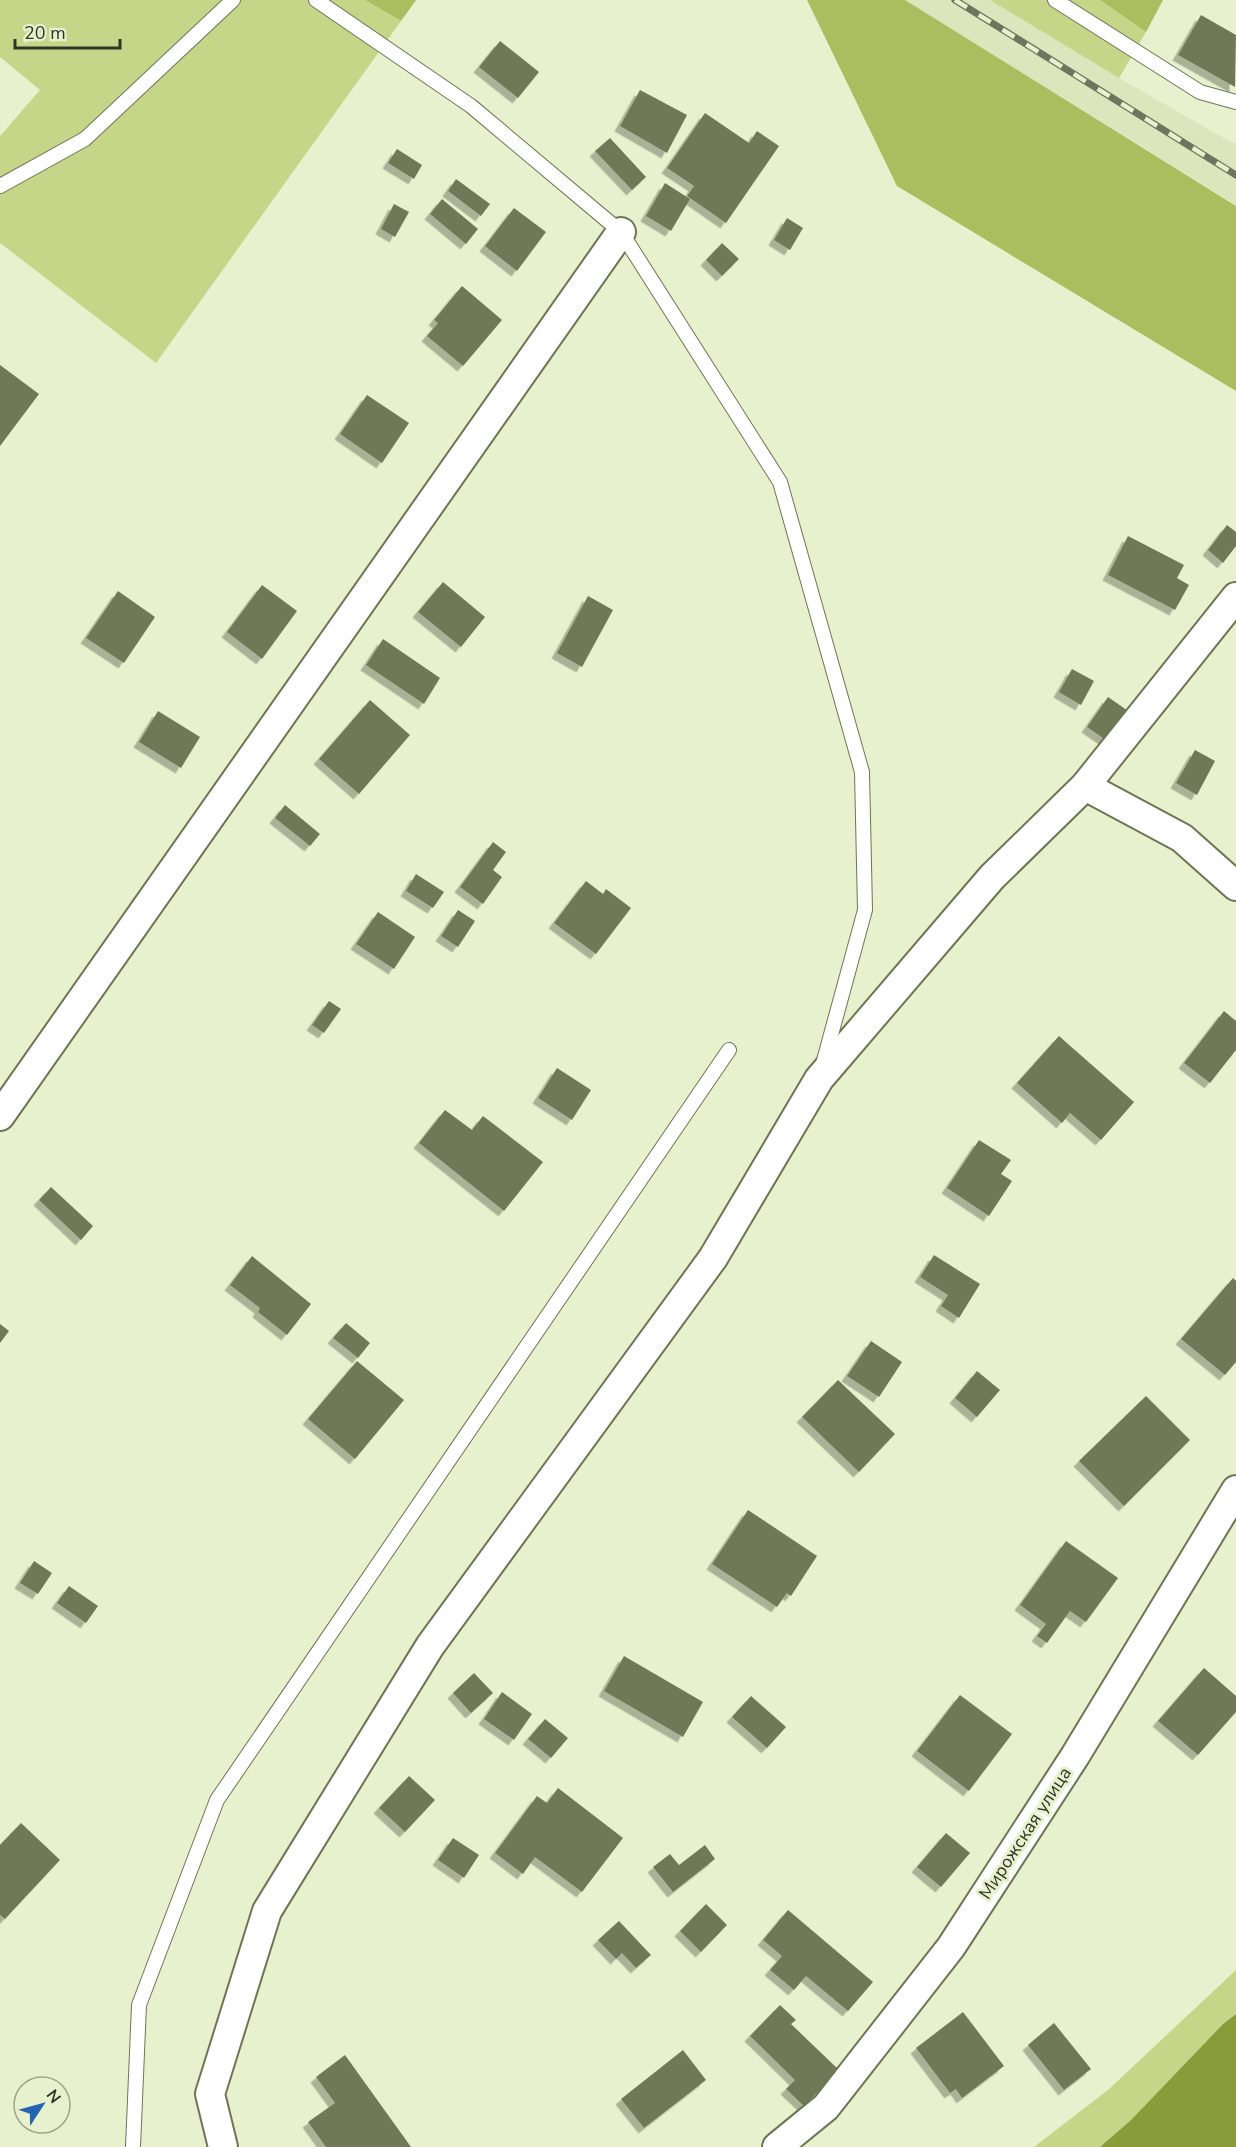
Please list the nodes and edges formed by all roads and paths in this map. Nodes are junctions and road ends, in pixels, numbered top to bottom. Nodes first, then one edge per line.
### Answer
1 (233, 0) edge
2 (316, 0) edge
3 (1055, 0) edge
4 (1236, 102) edge
5 (0, 186) edge
6 (621, 232) junction
7 (1236, 597) edge
8 (1085, 786) junction
9 (1236, 886) edge
10 (729, 1050) dead end
11 (819, 1079) junction
12 (0, 1116) edge
13 (1236, 1490) edge
14 (133, 2147) edge
15 (223, 2147) edge
16 (777, 2147) edge

1 - 5 lane
2 - 6 lane
3 - 4 lane
6 - 11 lane
6 - 12 street
7 - 8 street
8 - 9 street
8 - 11 street
10 - 14 lane
11 - 15 street
13 - 16 street, Мирожская улица

